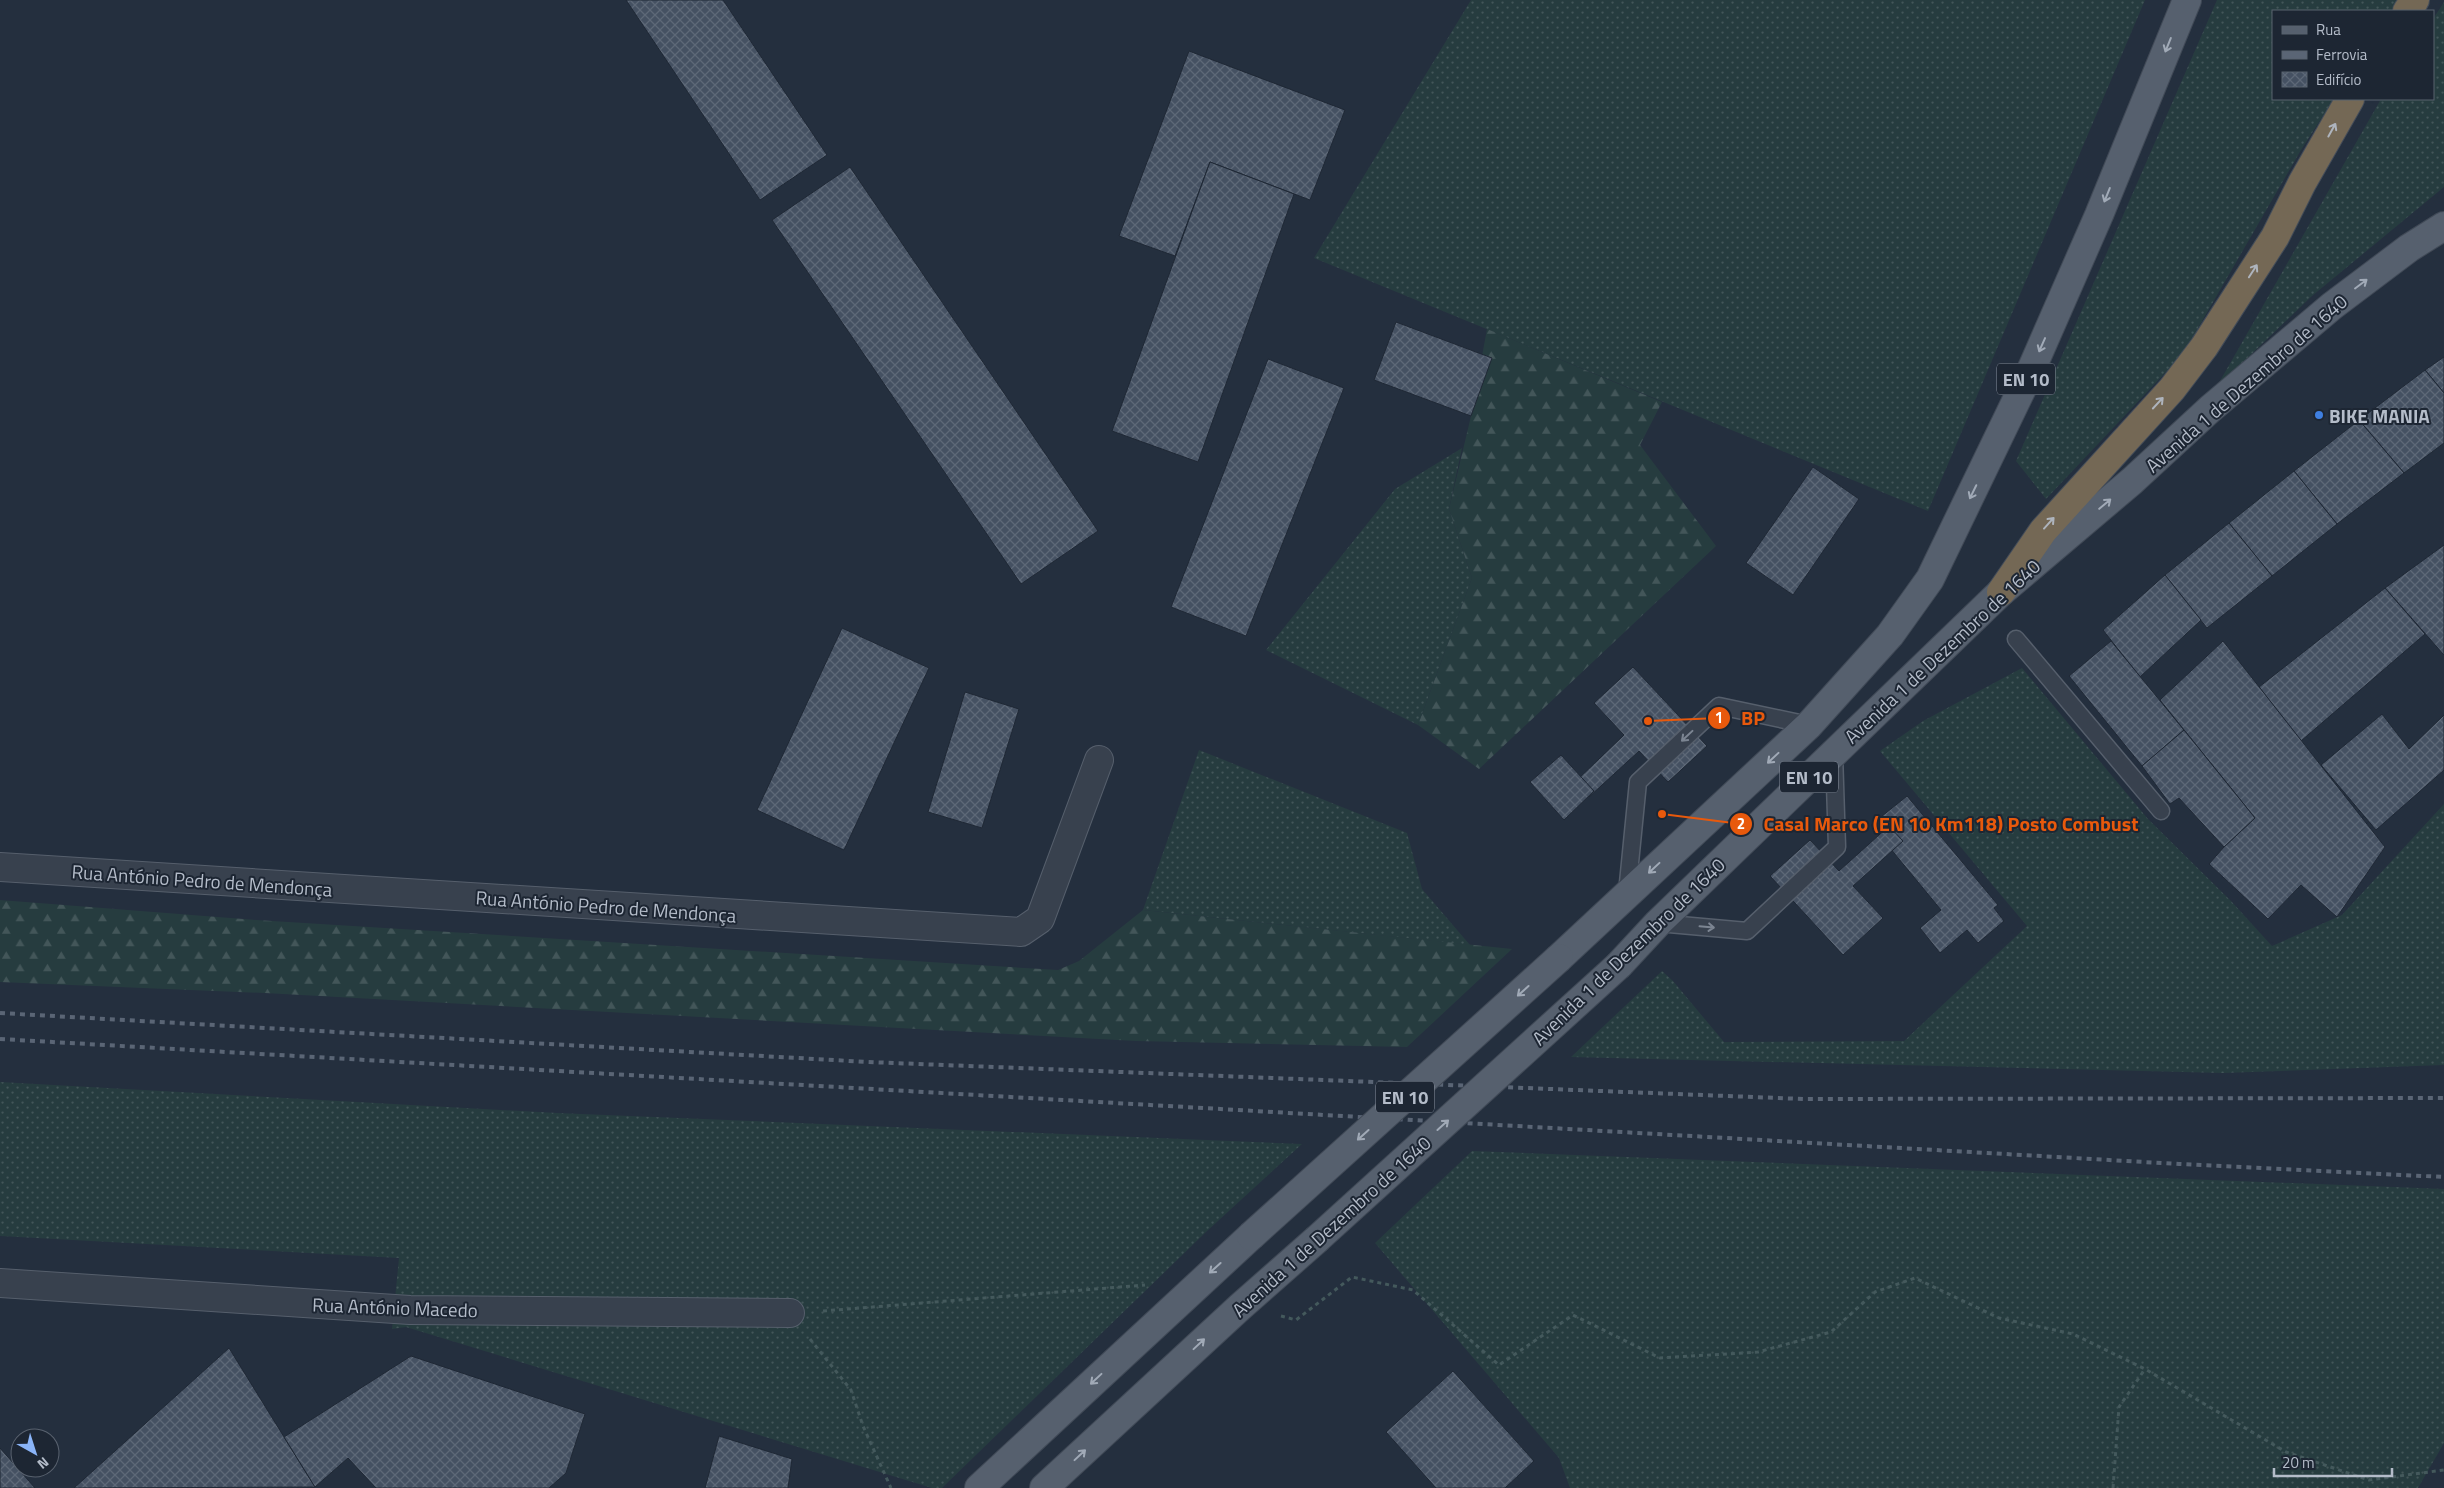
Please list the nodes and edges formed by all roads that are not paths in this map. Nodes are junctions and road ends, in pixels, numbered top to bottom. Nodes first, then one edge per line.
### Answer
1 (2187, 0) edge
2 (2349, 100) edge
3 (2444, 226) edge
4 (2001, 592) junction
5 (2016, 639) dead end
6 (1809, 725) junction
7 (1834, 752) junction
8 (1099, 760) dead end
9 (2161, 811) dead end
10 (0, 867) edge
11 (1627, 893) junction
12 (1658, 923) junction
13 (0, 1282) edge
14 (790, 1313) road end
15 (979, 1488) edge
16 (1044, 1488) edge

1 -> 6 main road, EN 10
4 -> 2 highway
4 -> 3 main road, Avenida 1 de Dezembro de 1640 / EN 10
4 - 7 main road, Avenida 1 de Dezembro de 1640 / EN 10
5 - 9 lane
6 -> 11 main road, EN 10
6 -> 11 lane
7 - 12 main road, Avenida 1 de Dezembro de 1640 / EN 10
12 -> 7 lane
8 - 10 street, Rua António Pedro de Mendonça
11 -> 15 main road, EN 10, bridge
16 -> 12 main road, Avenida 1 de Dezembro de 1640 / EN 10, bridge
13 - 14 street, Rua António Macedo

